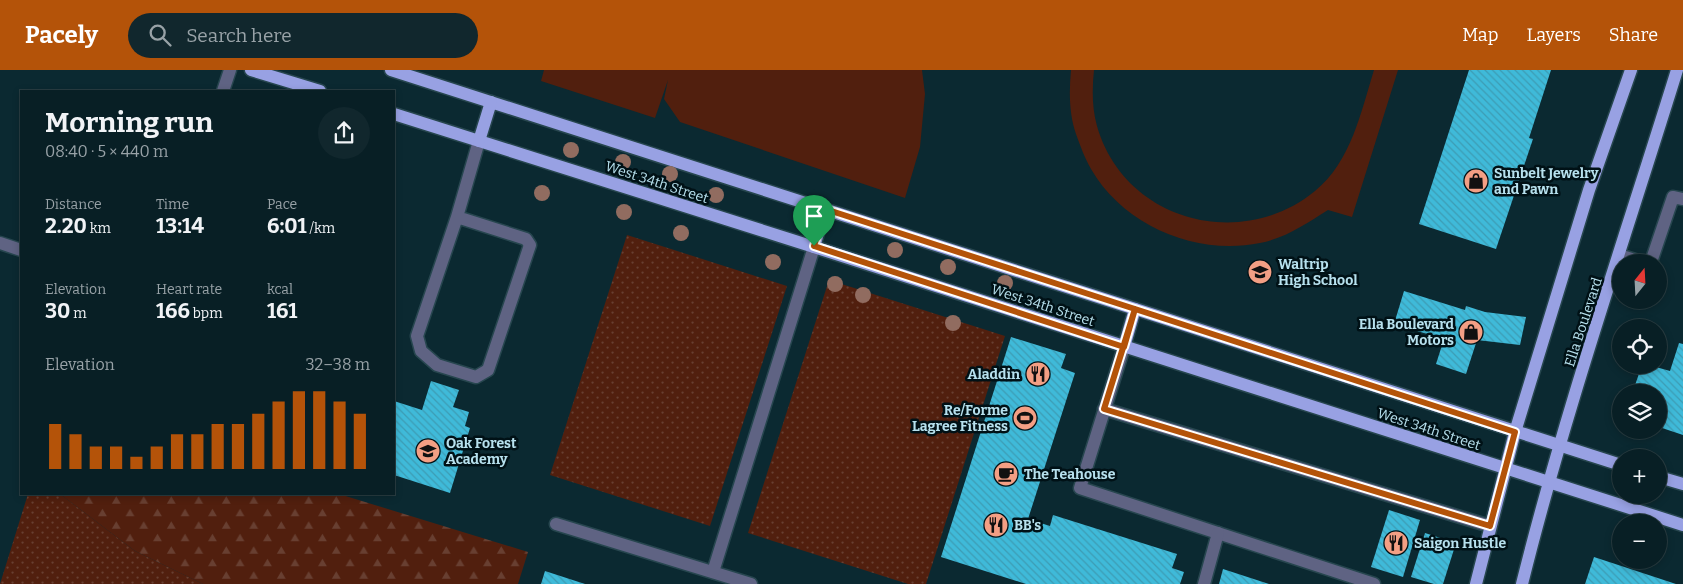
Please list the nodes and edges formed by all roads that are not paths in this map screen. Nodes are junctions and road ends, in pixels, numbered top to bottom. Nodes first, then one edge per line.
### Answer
1 (230, 70) edge
2 (252, 70) edge
3 (391, 70) edge
4 (1631, 70) edge
5 (1677, 70) edge
6 (223, 90) edge
7 (317, 90) edge
8 (491, 102) junction
9 (395, 114) edge
10 (479, 141) junction
11 (1683, 199) edge
12 (825, 209) junction
13 (457, 217) junction
14 (0, 243) edge
15 (814, 246) junction
16 (20, 250) edge
17 (1619, 254) edge
18 (1654, 254) edge
19 (1612, 278) edge
20 (1135, 309) junction
21 (1124, 347) junction
22 (1104, 409) junction
23 (1515, 432) junction
24 (1560, 445) junction
25 (1612, 462) edge
26 (1504, 469) junction
27 (1667, 479) edge
28 (1549, 483) junction
29 (1683, 484) edge
30 (556, 524) dead end
31 (1683, 525) edge
32 (1490, 526) junction
33 (1218, 533) junction
34 (713, 572) junction
35 (751, 584) edge
36 (1204, 584) edge
37 (1374, 584) edge
38 (1476, 584) edge
39 (1522, 584) edge

1 - 6 lane
2 - 7 main road
3 - 8 main road, West 34th Street
4 - 23 main road
5 - 17 main road, Ella Boulevard
8 - 10 main road
8 - 12 main road, West 34th Street
9 - 10 main road, West 34th Street
10 - 13 lane
10 - 15 main road, West 34th Street
11 - 18 lane
12 - 15 main road
12 - 20 main road, West 34th Street
13 - 13 lane
14 - 16 lane
15 - 21 main road, West 34th Street
15 - 34 lane
19 - 24 main road, Ella Boulevard
20 - 21 main road
20 - 23 main road, West 34th Street
21 - 22 lane
21 - 26 main road, West 34th Street
22 - 32 lane
22 - 33 lane
23 - 24 main road, West 34th Street
23 - 26 main road
24 - 25 main road, West 34th Street
24 - 28 main road, Ella Boulevard
26 - 28 main road, West 34th Street
26 - 32 main road
27 - 29 main road
28 - 31 main road, West 34th Street
28 - 39 main road, Ella Boulevard
30 - 34 lane
32 - 38 main road
33 - 36 lane
33 - 37 lane
34 - 35 lane

